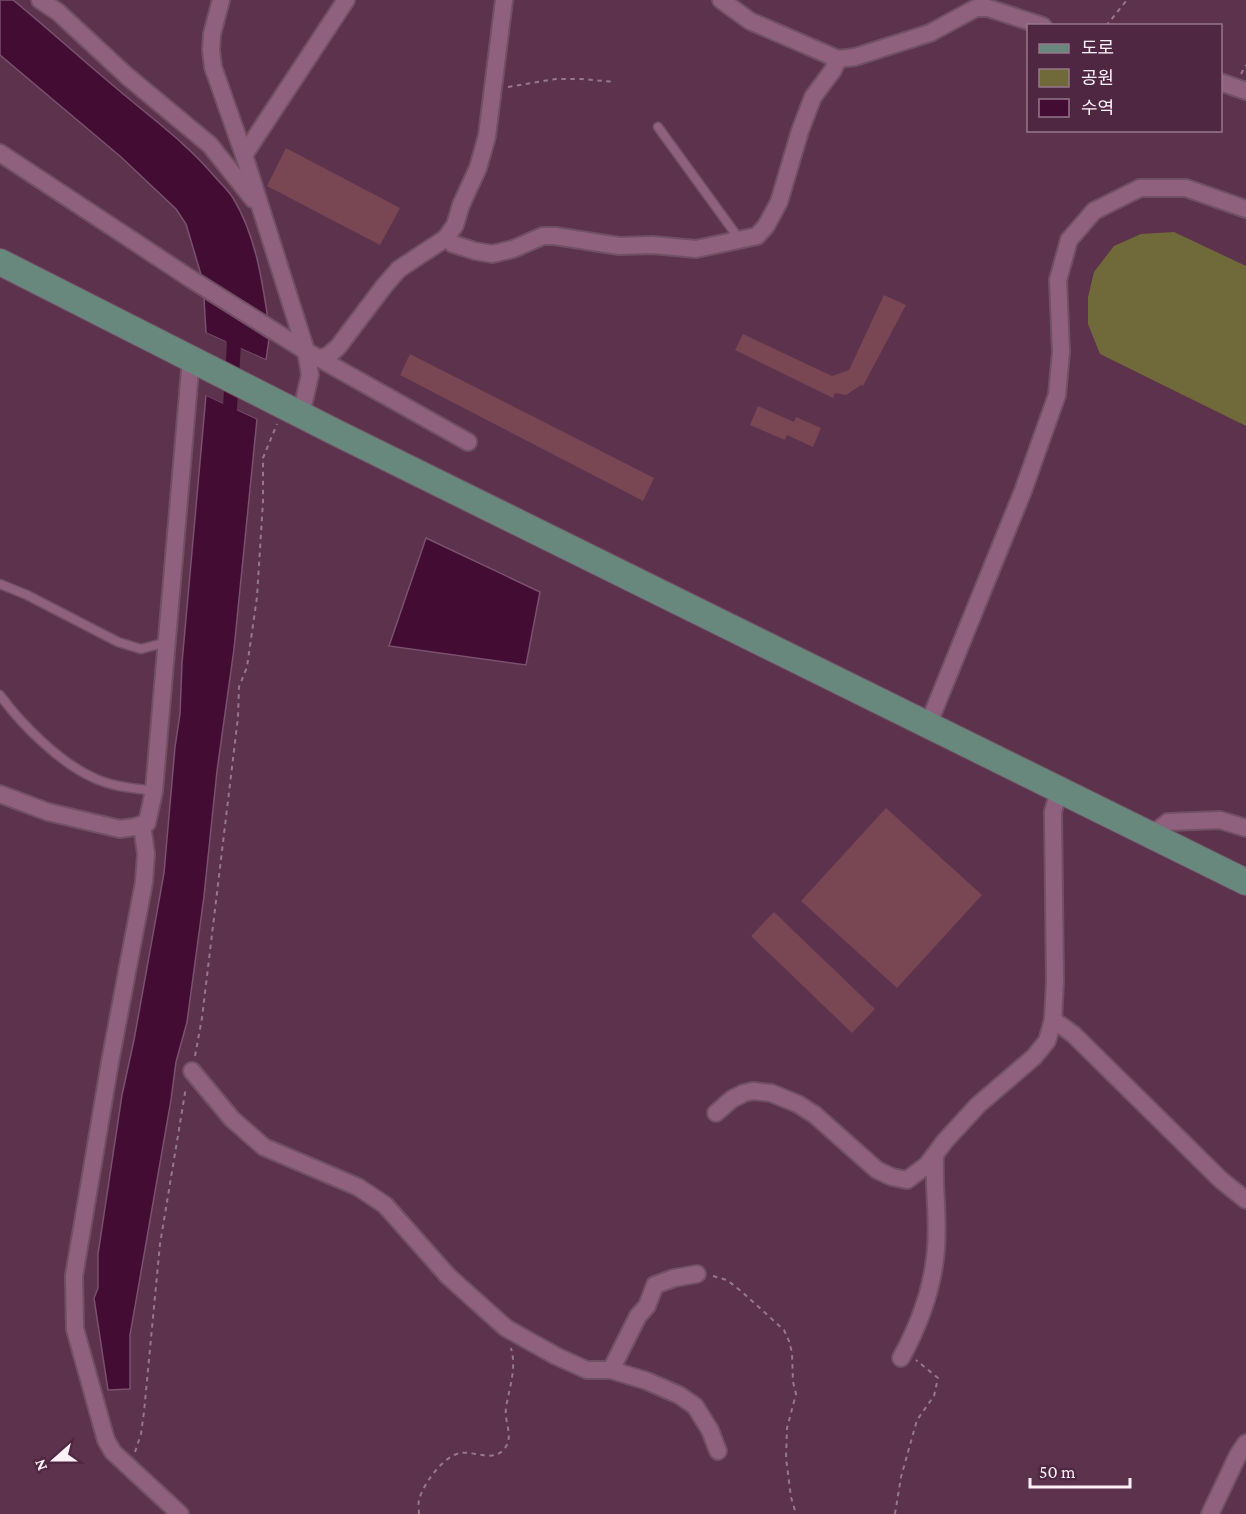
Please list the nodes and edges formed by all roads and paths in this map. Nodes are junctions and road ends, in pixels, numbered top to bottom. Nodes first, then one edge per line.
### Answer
1 (40, 0) edge
2 (221, 0) edge
3 (346, 0) edge
4 (504, 0) edge
5 (720, 0) edge
6 (1127, 0) edge
7 (978, 4) edge
8 (1037, 24) edge
9 (1108, 24) edge
10 (838, 58) junction
11 (615, 82) dead end
12 (1222, 82) edge
13 (493, 89) junction
14 (1246, 91) edge
15 (658, 127) dead end
16 (0, 153) edge
17 (244, 155) junction
18 (261, 209) junction
19 (1246, 209) edge
20 (446, 238) junction
21 (741, 241) junction
22 (0, 262) edge
23 (312, 355) junction
24 (191, 359) junction
25 (294, 410) junction
26 (468, 442) dead end
27 (0, 584) edge
28 (166, 642) junction
29 (0, 695) edge
30 (928, 725) junction
31 (1059, 790) junction
32 (154, 791) junction
33 (0, 794) edge
34 (142, 825) junction
35 (1246, 828) edge
36 (1152, 835) junction
37 (1246, 882) edge
38 (1053, 1020) junction
39 (192, 1071) junction
40 (716, 1113) dead end
41 (935, 1155) junction
42 (1246, 1200) edge
43 (697, 1274) joint
44 (510, 1346) dead end
45 (903, 1354) joint
46 (611, 1370) junction
47 (1246, 1443) edge
48 (718, 1451) dead end
49 (130, 1468) junction
50 (180, 1514) edge
51 (419, 1514) edge
52 (796, 1514) edge
53 (895, 1514) edge
54 (1210, 1514) edge

1 - 18 street
2 - 17 street
3 - 17 street
4 - 13 street
5 - 10 street
6 - 9 path
7 - 8 street
7 - 10 street
10 - 21 street
11 - 13 path
12 - 14 street
13 - 20 street
15 - 21 lane
16 - 23 street
17 - 18 street
18 - 23 street
19 - 30 street
20 - 21 street
20 - 23 street
22 - 24 main road
23 - 25 street
23 - 26 street
24 - 25 main road
24 - 28 street
25 - 30 main road
25 - 39 path
27 - 28 lane
28 - 32 street
29 - 32 lane
30 - 31 main road
31 - 36 main road
31 - 38 street
32 - 34 street
33 - 34 street
34 - 49 street
35 - 36 street
36 - 37 main road
38 - 41 street
38 - 42 street
39 - 46 street
39 - 49 path
40 - 41 street
41 - 45 street
43 - 46 street
43 - 52 path
44 - 51 path
45 - 53 path
46 - 48 street
47 - 54 street
49 - 50 street

